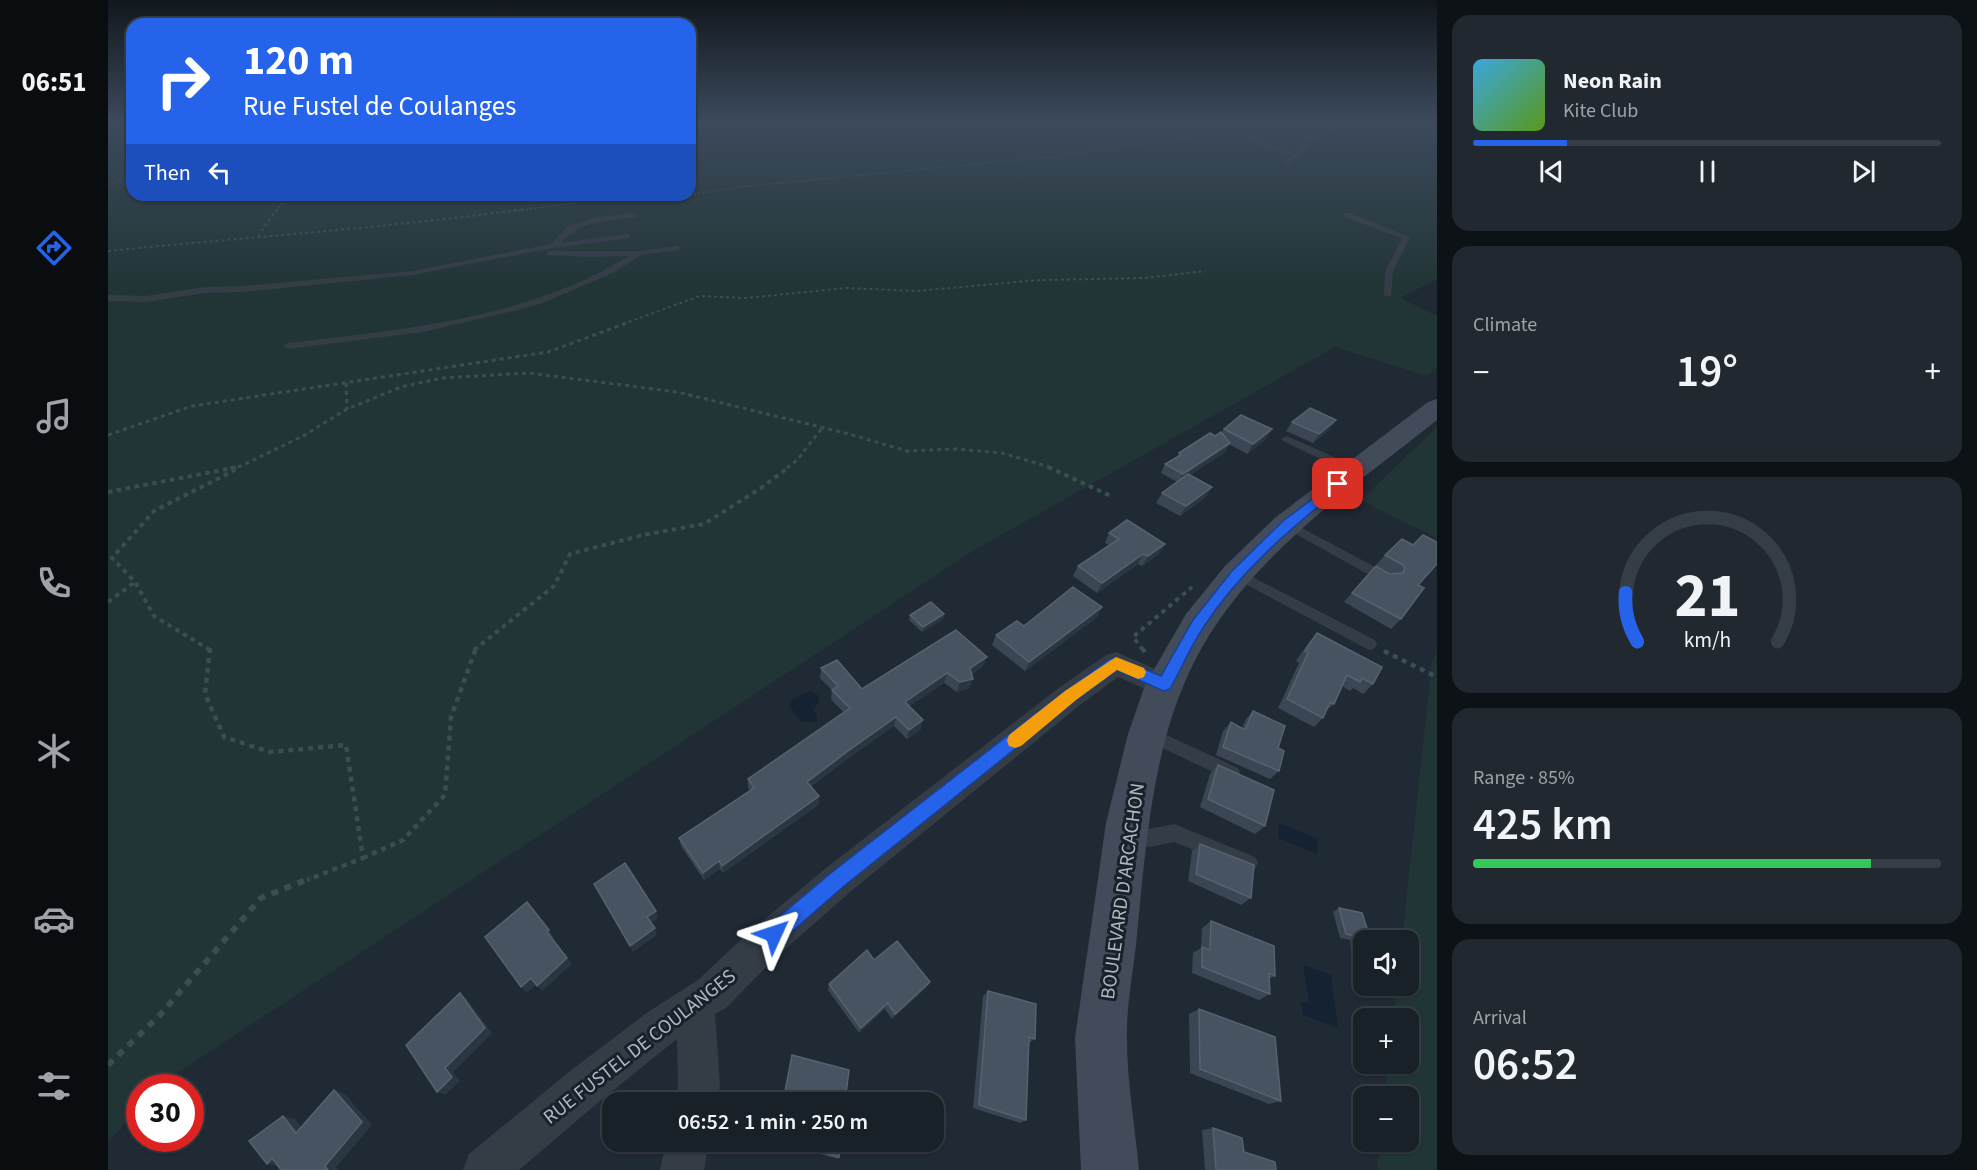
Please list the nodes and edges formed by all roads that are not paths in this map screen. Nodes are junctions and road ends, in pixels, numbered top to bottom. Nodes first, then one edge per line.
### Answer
1 (633, 215) dead end
2 (1347, 215) dead end
3 (627, 236) dead end
4 (554, 246) junction
5 (676, 248) dead end
6 (524, 252) junction
7 (639, 253) junction
8 (1388, 295) dead end
9 (108, 298) edge
10 (288, 346) dead end
11 (1437, 407) edge
12 (1287, 439) dead end
13 (1355, 471) junction
14 (1287, 524) junction
15 (1237, 574) junction
16 (1387, 579) edge
17 (1370, 644) road end
18 (1164, 685) junction
19 (1148, 734) junction
20 (1243, 778) edge
21 (1126, 835) junction
22 (1249, 863) edge
23 (695, 1005) junction
24 (698, 1092) edge
25 (686, 1152) edge
26 (485, 1170) edge
27 (682, 1170) edge
28 (1110, 1170) edge

1 - 4 lane
2 - 8 lane
3 - 4 lane
4 - 6 lane
5 - 7 lane
6 - 7 lane
6 - 9 lane
7 - 10 lane
11 - 13 main road, BOULEVARD D'ARCACHON
12 - 13 lane
13 - 14 main road, BOULEVARD D'ARCACHON
14 - 15 main road, BOULEVARD D'ARCACHON
14 - 16 lane
15 - 17 lane
15 - 18 main road, BOULEVARD D'ARCACHON
18 - 19 main road, BOULEVARD D'ARCACHON
18 - 23 street, RUE FUSTEL DE COULANGES
19 - 20 lane
19 - 21 main road, BOULEVARD D'ARCACHON
21 - 22 lane
21 - 28 main road, BOULEVARD D'ARCACHON
23 - 24 street
23 - 26 street, RUE FUSTEL DE COULANGES
25 - 27 street

